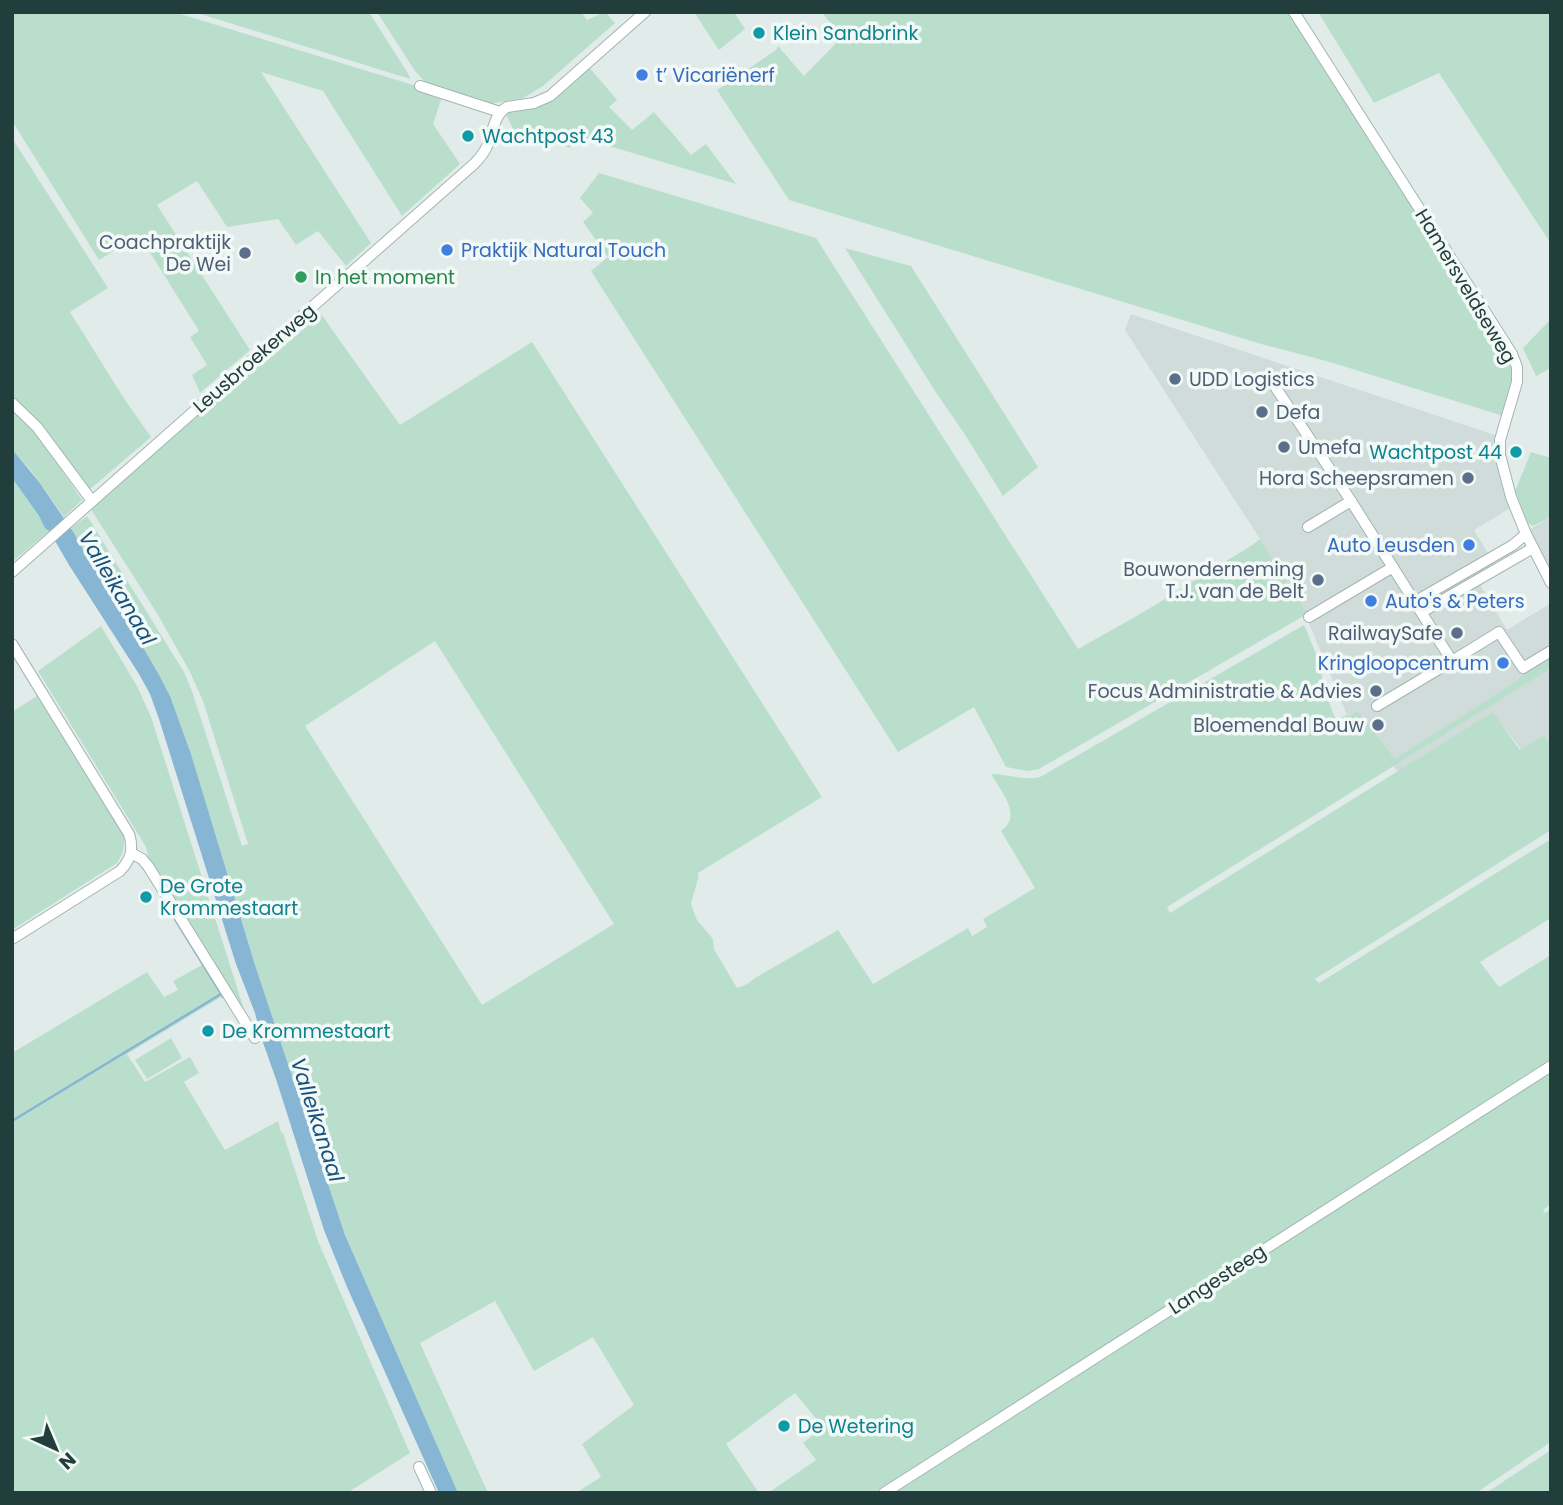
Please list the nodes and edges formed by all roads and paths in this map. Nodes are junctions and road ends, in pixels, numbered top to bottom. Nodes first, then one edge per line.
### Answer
1 (645, 12) edge
2 (1294, 12) edge
3 (420, 86) dead end
4 (500, 112) junction
5 (1276, 388) dead end
6 (12, 403) edge
7 (92, 501) junction
8 (1351, 501) junction
9 (1308, 527) dead end
10 (1526, 534) junction
11 (1533, 548) junction
12 (1393, 567) junction
13 (12, 572) edge
14 (1551, 583) edge
15 (1416, 601) junction
16 (1422, 612) junction
17 (1309, 617) dead end
18 (12, 644) edge
19 (1551, 651) edge
20 (1452, 661) junction
21 (1377, 706) dead end
22 (131, 853) junction
23 (12, 939) edge
24 (254, 1035) dead end
25 (1551, 1066) edge
26 (419, 1467) dead end
27 (431, 1493) edge
28 (884, 1493) edge

1 - 4 street
2 - 10 street, Hamersveldseweg
3 - 4 street
4 - 7 street, Leusbroekerweg
5 - 8 street
6 - 7 street
7 - 13 street, Leusbroekerweg
8 - 9 street
8 - 12 street
10 - 11 street, Hamersveldseweg
10 - 15 street
11 - 14 street, Hamersveldseweg
11 - 16 street
12 - 15 street
12 - 17 street
15 - 16 street
16 - 20 street
18 - 22 street
19 - 20 street
20 - 21 street
22 - 23 street
22 - 24 street
25 - 28 street, Langesteeg
26 - 27 street

